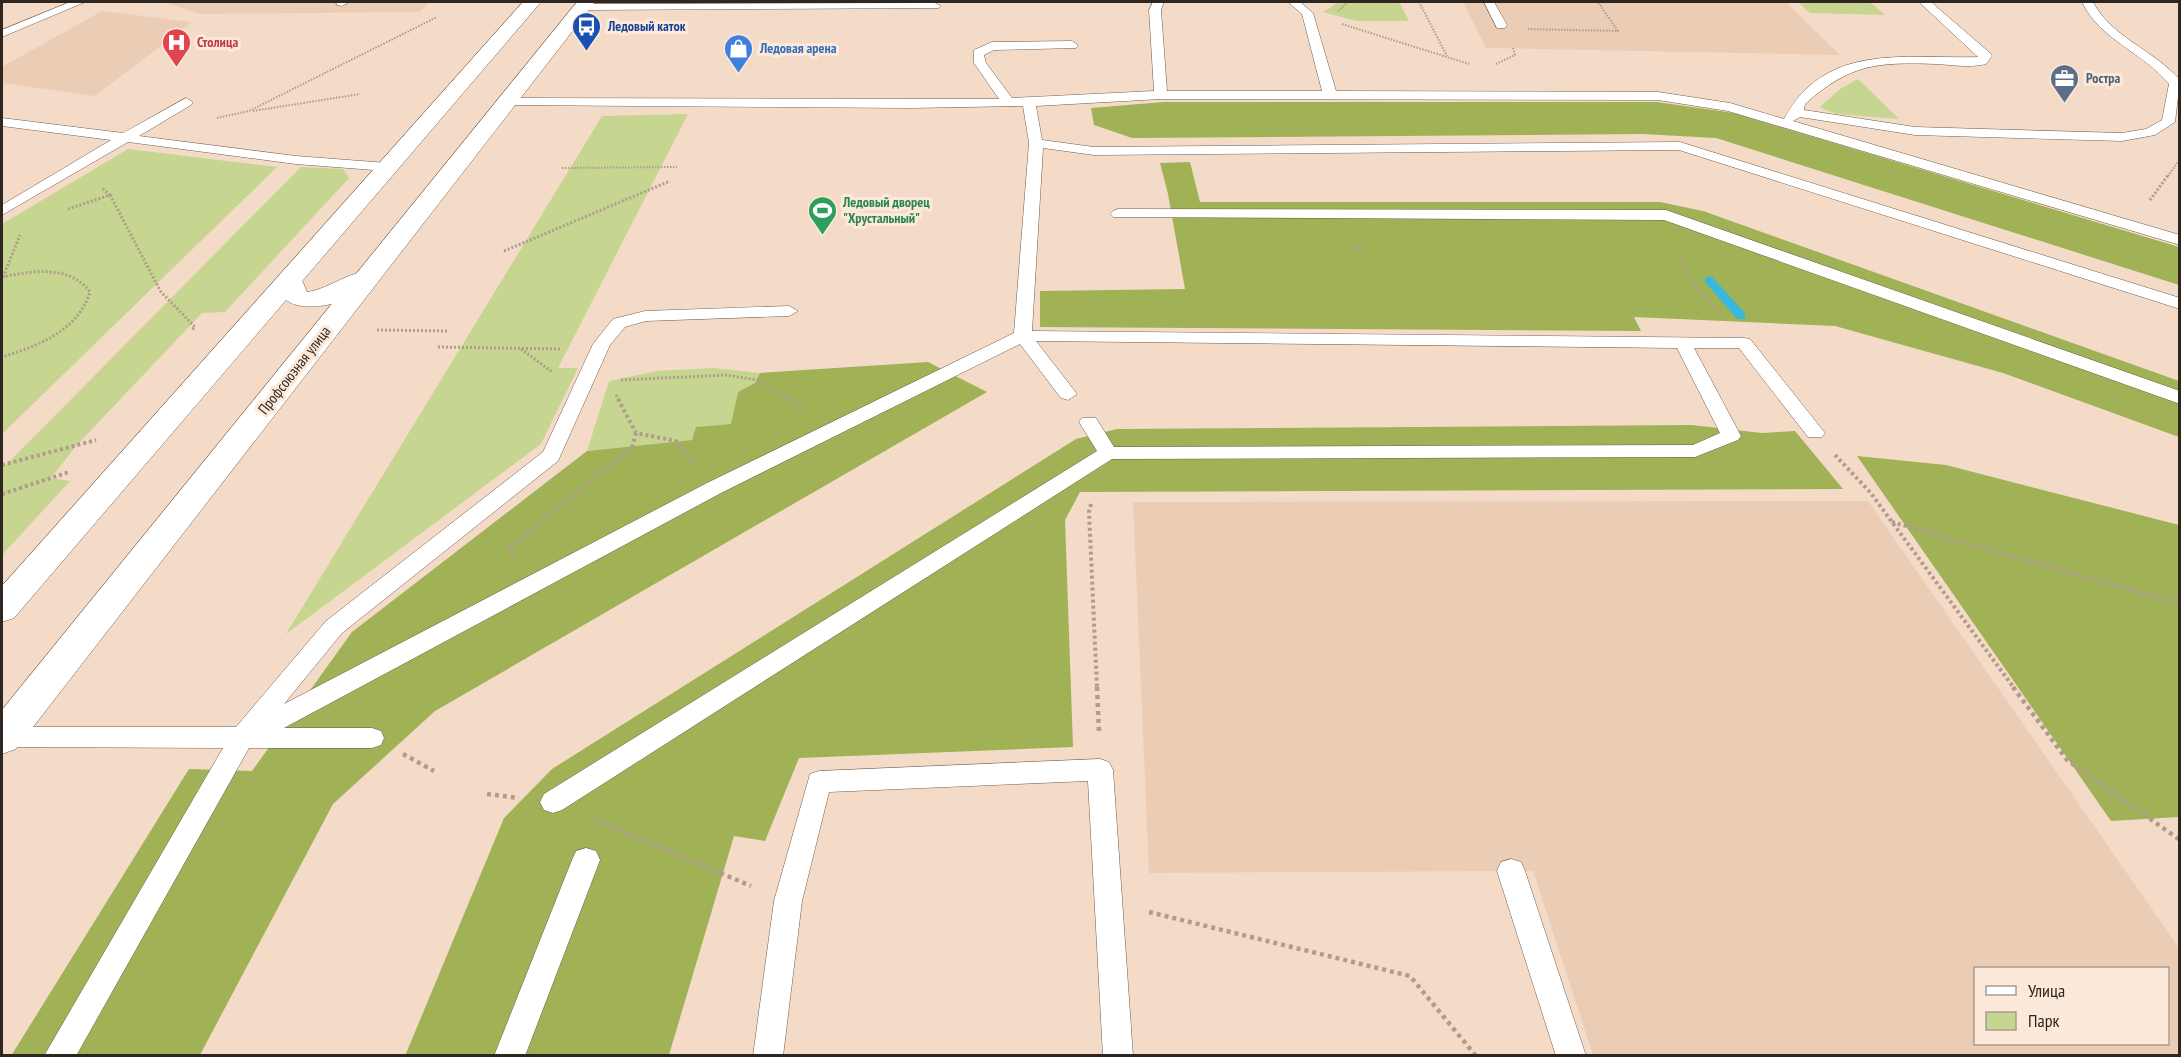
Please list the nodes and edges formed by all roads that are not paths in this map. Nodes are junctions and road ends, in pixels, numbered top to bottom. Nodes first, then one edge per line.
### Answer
1 (79, 2) edge
2 (532, 2) edge
3 (1158, 2) edge
4 (1294, 2) edge
5 (1489, 2) edge
6 (1925, 2) edge
7 (2088, 2) edge
8 (584, 4) edge
9 (729, 4) edge
10 (863, 4) edge
11 (935, 6) dead end
12 (1501, 25) road end
13 (2, 34) edge
14 (1072, 45) dead end
15 (1161, 94) junction
16 (1330, 95) junction
17 (508, 101) junction
18 (186, 102) dead end
19 (1008, 102) junction
20 (1029, 102) junction
21 (1791, 118) junction
22 (2, 122) edge
23 (122, 138) junction
24 (1036, 143) junction
25 (387, 167) junction
26 (2, 210) edge
27 (1118, 214) dead end
28 (2180, 240) edge
29 (290, 278) junction
30 (366, 279) junction
31 (2180, 304) edge
32 (789, 311) dead end
33 (1023, 336) junction
34 (1683, 343) junction
35 (1068, 393) dead end
36 (2180, 398) edge
37 (1089, 422) dead end
38 (1815, 434) road end
39 (1108, 453) junction
40 (2, 609) edge
41 (2, 738) edge
42 (242, 738) junction
43 (372, 738) dead end
44 (553, 802) road end
45 (586, 860) dead end
46 (1512, 871) dead end
47 (59, 1056) edge
48 (509, 1056) edge
49 (768, 1056) edge
50 (1118, 1056) edge
51 (1571, 1056) edge

1 - 13 lane
2 - 25 main road
3 - 15 lane
4 - 16 lane
5 - 12 lane
6 - 21 lane
7 - 21 lane
8 - 9 lane
8 - 17 main road, Профсоюзная улица
9 - 10 lane
10 - 11 lane
14 - 19 lane
15 - 16 lane
15 - 20 lane
16 - 21 lane
17 - 19 lane
17 - 30 main road, Профсоюзная улица
18 - 23 lane
19 - 20 lane
20 - 24 lane
21 - 28 lane
22 - 23 lane
23 - 25 lane
23 - 26 lane
24 - 31 lane
24 - 33 lane
25 - 29 main road
27 - 36 lane
29 - 30 main road
29 - 40 main road
30 - 41 main road, Профсоюзная улица
32 - 42 lane
33 - 34 lane
33 - 35 lane
33 - 42 lane
34 - 38 lane
34 - 39 lane
37 - 39 lane
39 - 44 lane
41 - 42 lane
42 - 43 lane
42 - 47 lane
45 - 48 lane
46 - 51 lane
49 - 50 lane

